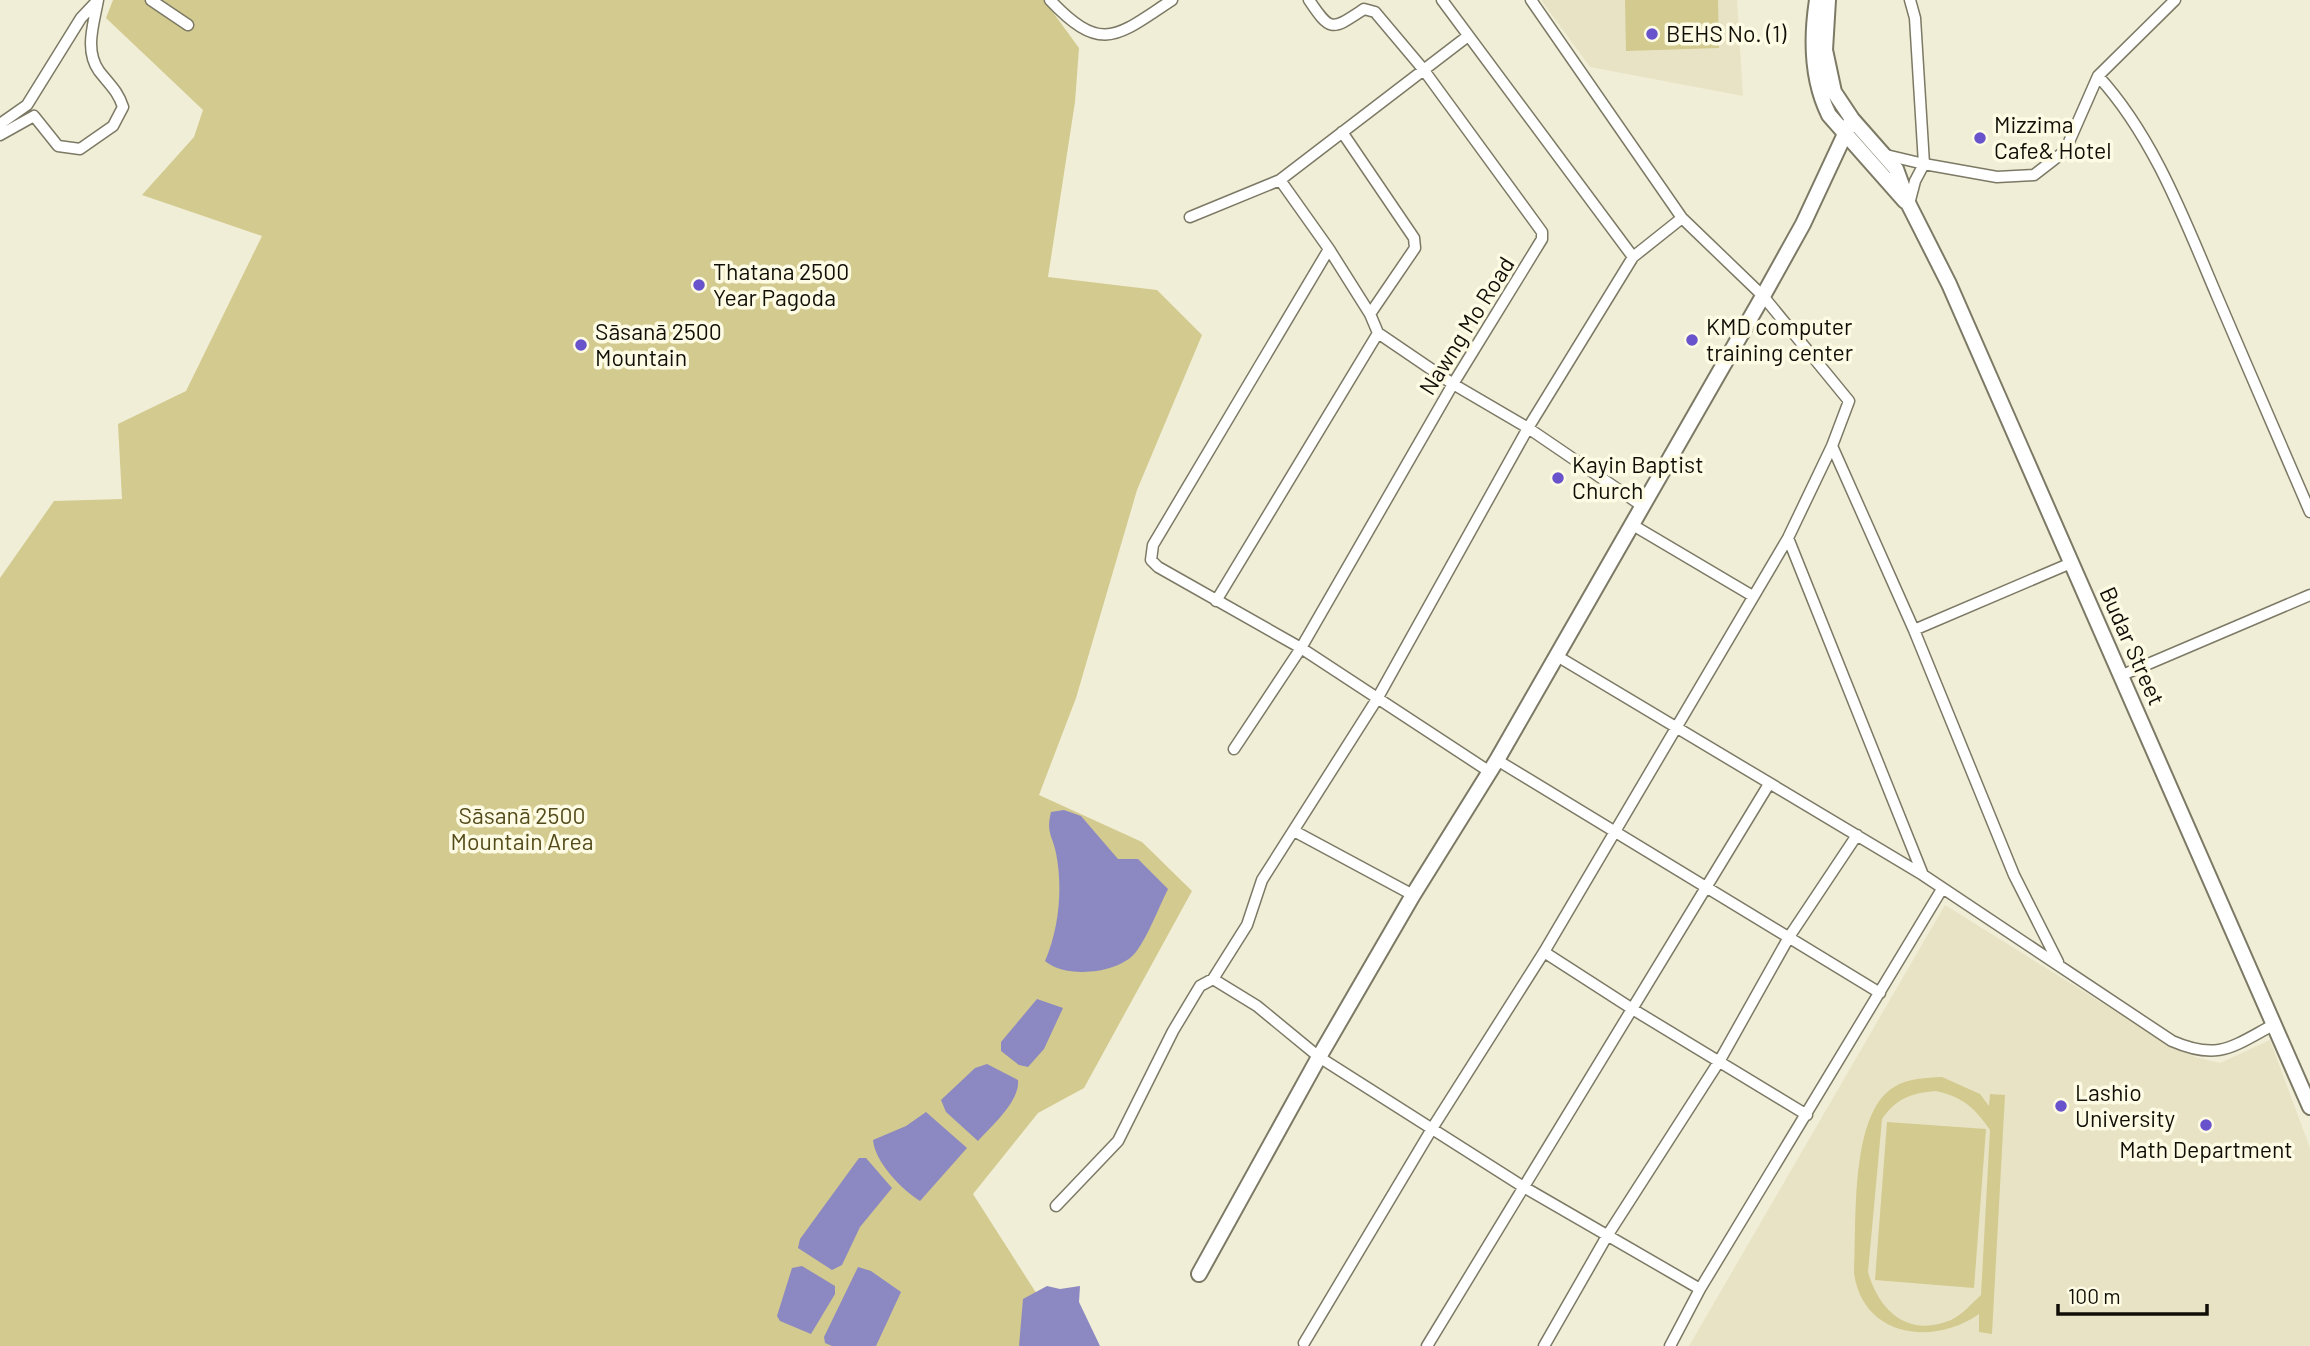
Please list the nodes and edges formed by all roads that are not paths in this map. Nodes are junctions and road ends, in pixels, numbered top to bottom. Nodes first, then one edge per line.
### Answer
1 (98, 0) edge
2 (151, 0) edge
3 (1050, 0) edge
4 (1172, 0) edge
5 (1309, 0) edge
6 (1442, 0) edge
7 (1531, 0) edge
8 (1818, 0) edge
9 (1828, 0) edge
10 (1910, 0) edge
11 (2175, 0) edge
12 (188, 25) dead end
13 (1468, 36) junction
14 (1423, 69) junction
15 (2098, 76) junction
16 (27, 105) junction
17 (34, 116) junction
18 (0, 124) edge
19 (1849, 126) junction
20 (1342, 132) junction
21 (0, 135) edge
22 (1886, 155) junction
23 (1924, 164) junction
24 (1280, 180) junction
25 (1909, 205) junction
26 (1191, 217) dead end
27 (1682, 218) junction
28 (1329, 249) junction
29 (1633, 257) junction
30 (1763, 296) junction
31 (1370, 314) junction
32 (1378, 333) junction
33 (1453, 384) junction
34 (1528, 428) junction
35 (1832, 446) junction
36 (1641, 505) junction
37 (2310, 512) edge
38 (1631, 524) junction
39 (1788, 538) junction
40 (2071, 563) junction
41 (1751, 595) junction
42 (2310, 595) edge
43 (1216, 601) junction
44 (1914, 630) junction
45 (1301, 648) junction
46 (1557, 656) junction
47 (2120, 676) junction
48 (1377, 699) junction
49 (1676, 727) junction
50 (1234, 749) dead end
51 (1494, 766) junction
52 (1769, 785) junction
53 (1294, 831) junction
54 (1614, 832) junction
55 (1857, 835) junction
56 (1923, 875) junction
57 (1705, 888) junction
58 (1942, 889) junction
59 (1413, 895) junction
60 (1789, 937) junction
61 (1544, 952) junction
62 (2059, 964) junction
63 (1213, 979) junction
64 (1880, 993) junction
65 (1634, 1010) junction
66 (2273, 1025) junction
67 (1319, 1058) junction
68 (1720, 1060) junction
69 (2309, 1100) edge
70 (1807, 1115) junction
71 (1433, 1127) junction
72 (1522, 1186) junction
73 (1056, 1206) dead end
74 (1607, 1236) junction
75 (1199, 1274) dead end
76 (1700, 1289) junction
77 (1304, 1343) dead end
78 (1427, 1346) edge
79 (1544, 1346) edge
80 (1670, 1346) edge

1 - 16 street
1 - 17 street
2 - 12 street
3 - 4 street
5 - 14 street, Nawng Mo Road
6 - 13 street
7 - 27 street
8 - 19 main road
9 - 19 main road
10 - 23 street
11 - 15 street
13 - 14 street
13 - 29 street
14 - 20 street
14 - 33 street, Nawng Mo Road
15 - 23 street
15 - 37 street
16 - 17 street
16 - 18 street
17 - 21 street
19 - 22 main road
19 - 25 main road
19 - 30 main road
20 - 24 street
20 - 31 street
22 - 23 street
22 - 25 main road
23 - 25 street
24 - 26 street
24 - 28 street
25 - 40 main road, Budar Street
27 - 29 street
27 - 30 street
28 - 31 street
28 - 43 street
29 - 34 street
30 - 35 street
30 - 36 main road
31 - 32 street
32 - 33 street
32 - 43 street
33 - 34 street
33 - 45 street, Nawng Mo Road
34 - 36 street
34 - 48 street
35 - 39 street
35 - 44 street
36 - 38 main road
38 - 41 street
38 - 46 main road
39 - 41 street
39 - 56 street
40 - 44 street
40 - 47 main road, Budar Street
41 - 49 street
42 - 47 street
43 - 45 street
44 - 62 street
45 - 48 street
45 - 50 street, Nawng Mo Road
46 - 49 street
46 - 51 main road
47 - 66 main road, Budar Street
48 - 51 street
48 - 53 street
49 - 52 street
49 - 54 street
51 - 54 street
51 - 59 main road
52 - 55 street
52 - 57 street
53 - 59 street
53 - 63 street
54 - 57 street
54 - 61 street
55 - 56 street
55 - 60 street
56 - 58 street
57 - 60 street
57 - 65 street
58 - 62 street
58 - 64 street
59 - 67 main road
60 - 64 street
60 - 68 street
61 - 65 street
61 - 71 street
62 - 66 street
63 - 67 street
63 - 73 street
64 - 70 street
65 - 68 street
65 - 72 street
66 - 69 main road, Budar Street
67 - 71 street
67 - 75 main road
68 - 70 street
68 - 74 street
70 - 76 street
71 - 72 street
71 - 77 street
72 - 74 street
72 - 78 street
74 - 76 street
74 - 79 street
76 - 80 street

